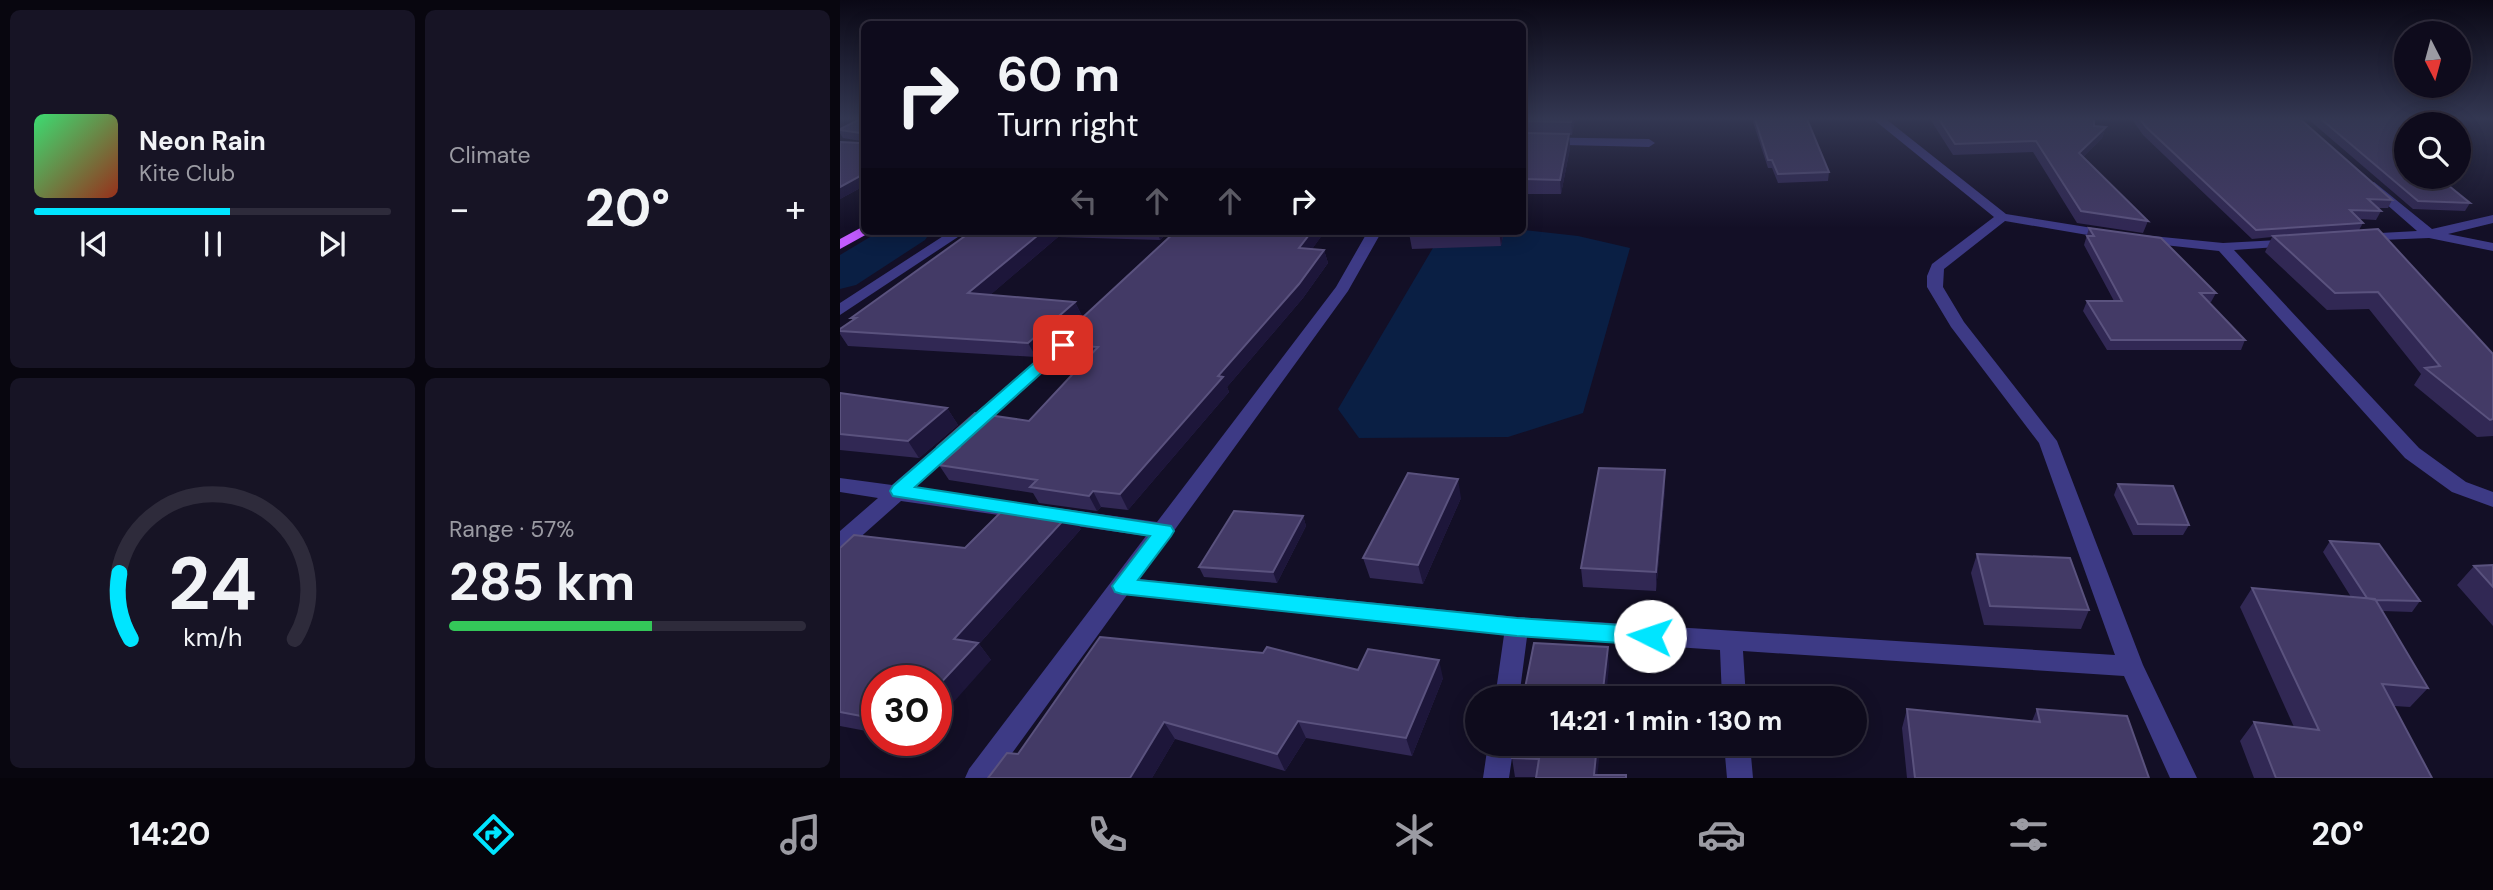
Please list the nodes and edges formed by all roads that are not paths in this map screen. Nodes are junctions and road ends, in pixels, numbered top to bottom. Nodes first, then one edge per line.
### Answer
1 (1925, 155) edge
2 (2368, 181) edge
3 (2002, 217) junction
4 (2493, 219) edge
5 (861, 232) edge
6 (2429, 234) junction
7 (954, 235) edge
8 (1373, 235) edge
9 (2347, 239) edge
10 (2305, 241) edge
11 (840, 245) edge
12 (2223, 247) junction
13 (2493, 247) edge
14 (840, 310) edge
15 (1084, 327) edge
16 (840, 485) edge
17 (899, 491) junction
18 (2493, 500) edge
19 (1164, 531) junction
20 (840, 543) edge
21 (1122, 586) junction
22 (1517, 627) junction
23 (1731, 641) junction
24 (2131, 666) junction
25 (1509, 686) edge
26 (1733, 686) edge
27 (1499, 756) edge
28 (1738, 756) edge
29 (978, 778) edge
30 (1496, 778) edge
31 (1740, 778) edge
32 (2184, 778) edge

1 - 3 street
2 - 6 street
3 - 12 street
3 - 24 street
4 - 6 street
5 - 11 main road
6 - 9 street
6 - 13 street
7 - 14 street
8 - 19 street
10 - 12 street
12 - 18 street
15 - 17 street
16 - 17 street
17 - 19 street
17 - 20 street
19 - 21 street
21 - 22 street
21 - 29 street
22 - 23 street
22 - 25 street
23 - 24 street
23 - 26 street
24 - 32 street
27 - 30 street
28 - 31 street

